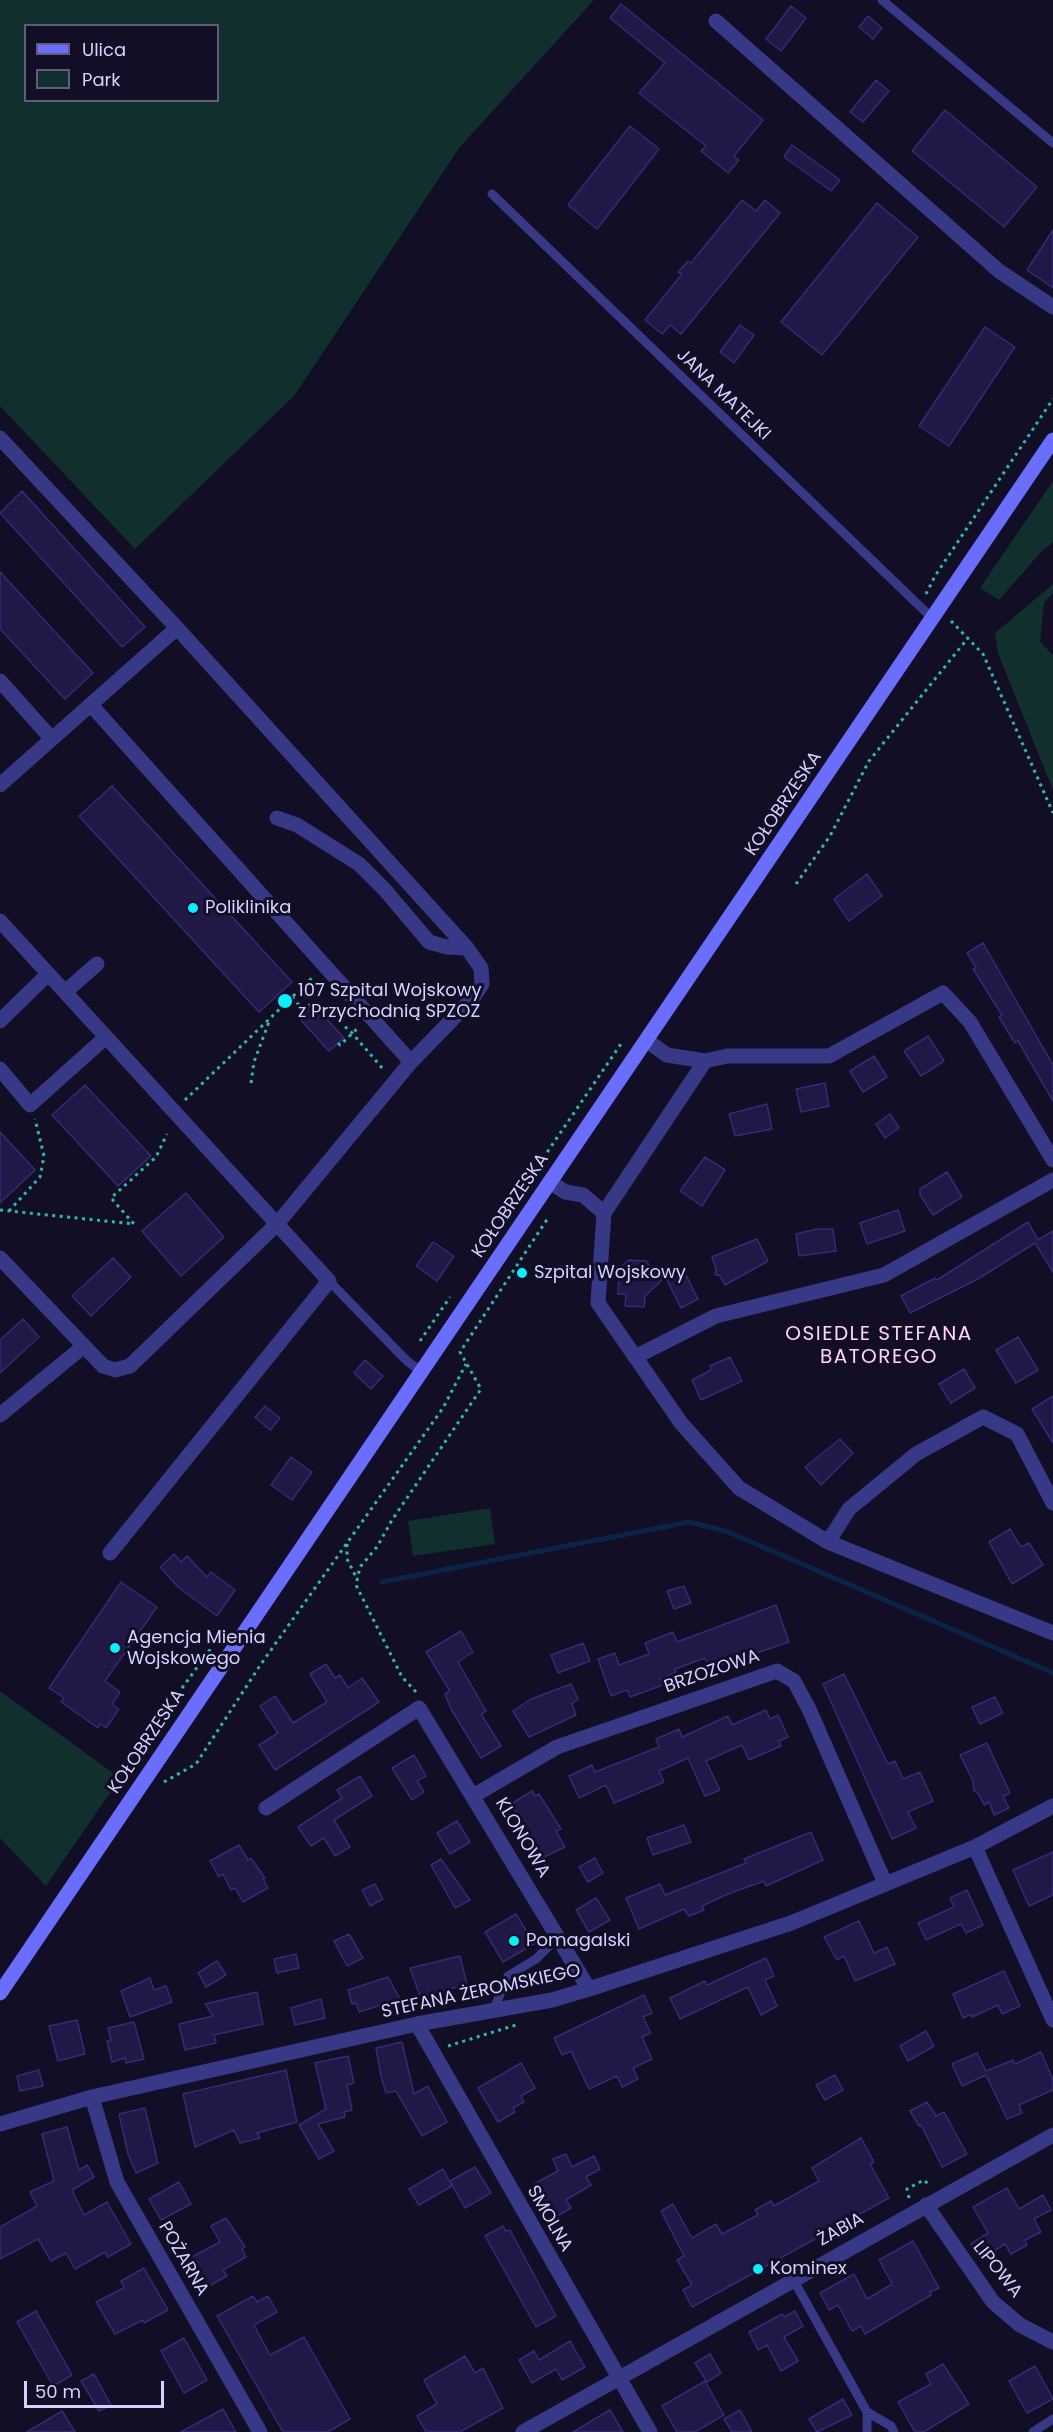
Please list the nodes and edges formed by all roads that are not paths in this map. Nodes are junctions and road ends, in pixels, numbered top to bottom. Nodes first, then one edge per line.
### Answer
1 (882, 0) edge
2 (716, 21) dead end
3 (1053, 143) edge
4 (492, 194) dead end
5 (1053, 307) edge
6 (0, 438) edge
7 (1053, 440) edge
8 (935, 614) junction
9 (177, 628) junction
10 (0, 681) edge
11 (91, 705) junction
12 (51, 738) junction
13 (0, 785) edge
14 (277, 818) dead end
15 (0, 921) edge
16 (466, 948) junction
17 (97, 964) dead end
18 (48, 974) junction
19 (65, 992) junction
20 (0, 1022) edge
21 (106, 1037) junction
22 (647, 1041) junction
23 (705, 1061) junction
24 (411, 1062) junction
25 (0, 1069) edge
26 (1053, 1160) edge
27 (1053, 1180) edge
28 (550, 1182) junction
29 (604, 1214) junction
30 (277, 1224) junction
31 (0, 1258) edge
32 (329, 1281) junction
33 (84, 1346) junction
34 (635, 1357) junction
35 (422, 1372) junction
36 (0, 1415) edge
37 (1053, 1503) edge
38 (828, 1542) junction
39 (110, 1553) dead end
40 (1053, 1633) edge
41 (473, 1796) junction
42 (1053, 1806) edge
43 (266, 1808) dead end
44 (975, 1847) junction
45 (885, 1883) junction
46 (559, 1936) junction
47 (589, 1989) junction
48 (0, 1993) edge
49 (492, 2013) junction
50 (1053, 2020) edge
51 (417, 2024) junction
52 (92, 2097) junction
53 (0, 2124) edge
54 (1053, 2135) edge
55 (926, 2205) junction
56 (793, 2279) junction
57 (1053, 2342) edge
58 (619, 2378) junction
59 (867, 2412) junction
60 (1053, 2419) edge
61 (260, 2432) edge
62 (523, 2432) edge
63 (650, 2432) edge
64 (867, 2432) edge
65 (894, 2432) edge
66 (1033, 2432) edge

1 - 3 lane
2 - 5 street
4 - 8 lane, JANA MATEJKI
6 - 9 street
7 - 8 main road, KOŁOBRZESKA
8 - 22 main road, KOŁOBRZESKA
9 - 11 street
9 - 16 street
10 - 12 street
11 - 12 street
11 - 24 street
12 - 13 street
14 - 16 street
15 - 18 street
16 - 24 street
17 - 19 street
18 - 19 street
18 - 20 street
19 - 21 street
21 - 25 street
21 - 30 street
22 - 23 street
22 - 28 main road, KOŁOBRZESKA
23 - 26 street
23 - 29 street
24 - 30 street
27 - 34 street
28 - 29 street
28 - 35 main road, KOŁOBRZESKA
29 - 34 street
30 - 32 street
30 - 33 street
31 - 33 street
32 - 35 lane
32 - 39 street
33 - 36 street
34 - 38 street
35 - 48 main road, KOŁOBRZESKA
37 - 38 street
38 - 40 street
41 - 43 street, KLONOWA
41 - 45 street, BRZOZOWA
41 - 46 street, KLONOWA
42 - 44 street, STEFANA ŻEROMSKIEGO
44 - 45 street, STEFANA ŻEROMSKIEGO
44 - 50 street
45 - 47 street, STEFANA ŻEROMSKIEGO
46 - 47 street, KLONOWA
46 - 49 lane
47 - 49 street, STEFANA ŻEROMSKIEGO
49 - 51 street, STEFANA ŻEROMSKIEGO
51 - 52 street, STEFANA ŻEROMSKIEGO
51 - 58 street, SMOLNA
52 - 53 street, STEFANA ŻEROMSKIEGO
52 - 61 street, POŻARNA
54 - 55 street, ŻABIA
55 - 56 street, ŻABIA
55 - 57 street, LIPOWA
56 - 58 street, ŻABIA
56 - 59 lane
58 - 62 street, ŻABIA
58 - 63 street, SMOLNA
59 - 64 lane
59 - 65 lane
60 - 66 lane

